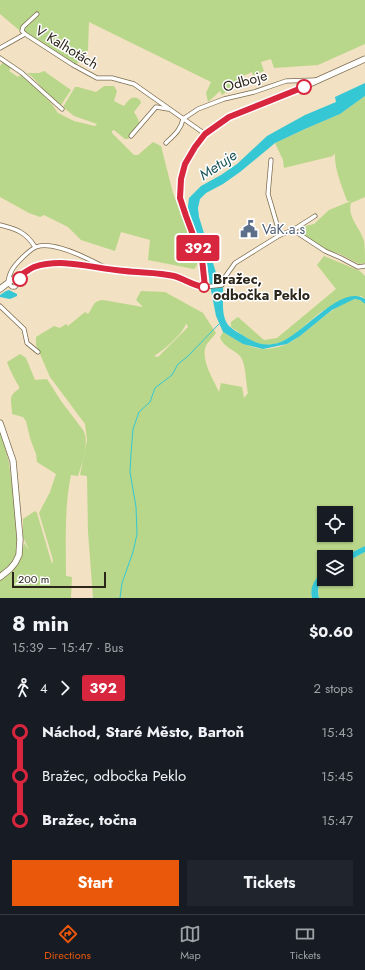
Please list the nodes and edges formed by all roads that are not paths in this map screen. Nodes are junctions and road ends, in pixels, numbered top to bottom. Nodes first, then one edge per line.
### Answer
1 (36, 14) dead end
2 (25, 34) junction
3 (0, 48) edge
4 (0, 58) edge
5 (365, 58) edge
6 (318, 80) junction
7 (62, 109) dead end
8 (168, 109) junction
9 (182, 119) junction
10 (205, 134) junction
11 (131, 136) dead end
12 (166, 143) dead end
13 (271, 160) dead end
14 (315, 216) dead end
15 (0, 225) edge
16 (293, 230) junction
17 (280, 235) junction
18 (35, 247) junction
19 (365, 266) edge
20 (106, 268) junction
21 (8, 283) junction
22 (207, 287) junction
23 (0, 289) edge
24 (0, 306) edge
25 (38, 352) dead end
26 (0, 423) edge
27 (0, 576) edge

1 - 2 street, V Kalhotách
2 - 3 street
2 - 8 street, V Kalhotách
4 - 7 street
5 - 6 street, Odboje
6 - 9 street, Odboje
6 - 10 street, Odboje
8 - 9 street, V Kalhotách
8 - 11 street
9 - 10 street, V Kalhotách
9 - 12 street
10 - 22 street, Odboje
13 - 17 street
14 - 16 street
15 - 18 street
16 - 17 street
16 - 19 street
17 - 22 street
18 - 20 street
18 - 21 street
20 - 21 street
20 - 22 street
21 - 23 street
24 - 25 street
26 - 27 street

